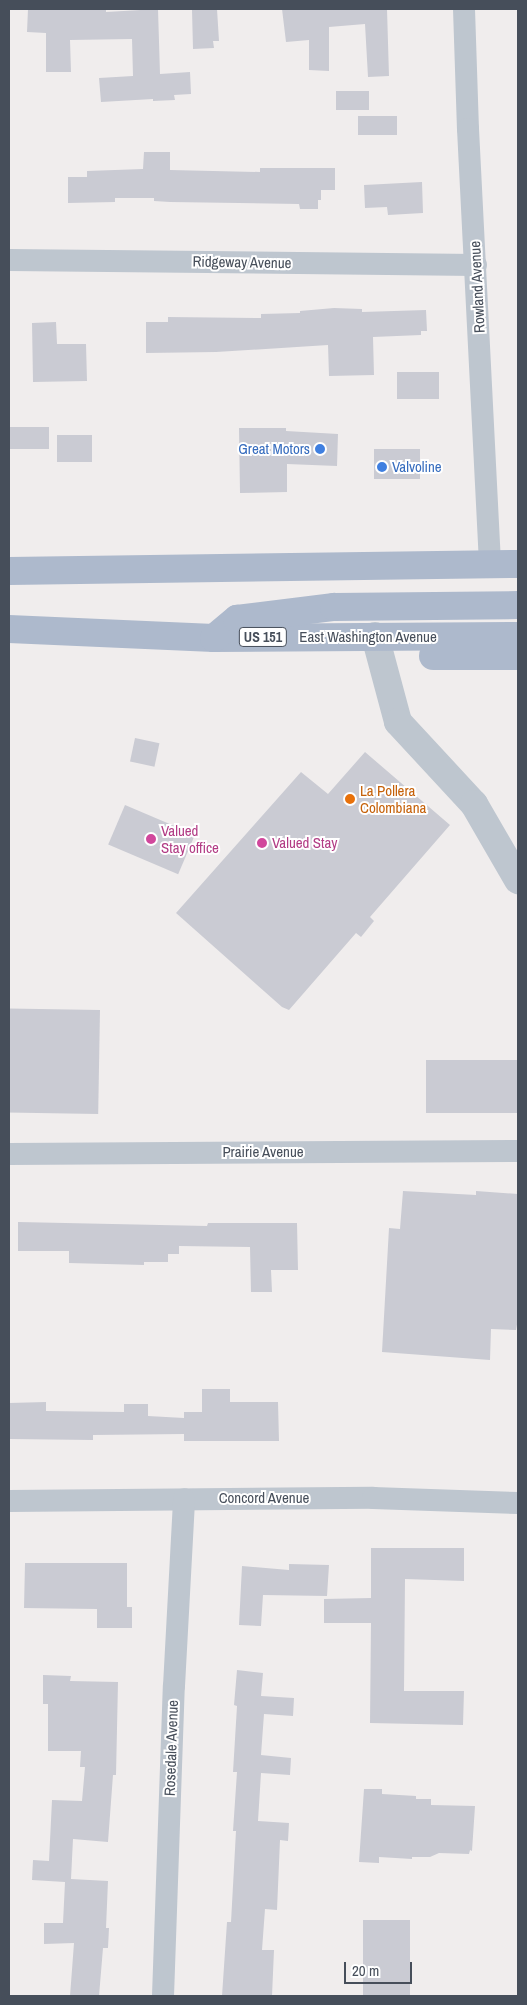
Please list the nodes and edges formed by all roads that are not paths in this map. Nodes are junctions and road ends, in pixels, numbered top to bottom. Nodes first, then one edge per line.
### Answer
1 (464, 9) edge
2 (9, 260) edge
3 (476, 265) junction
4 (490, 564) junction
5 (518, 564) edge
6 (9, 571) edge
7 (518, 605) edge
8 (9, 629) edge
9 (375, 636) junction
10 (518, 636) edge
11 (214, 638) junction
12 (414, 638) junction
13 (518, 656) edge
14 (518, 880) edge
15 (518, 1151) edge
16 (9, 1154) edge
17 (184, 1499) junction
18 (9, 1501) edge
19 (518, 1503) edge
20 (163, 1996) edge

1 - 3 street, Rowland Avenue
2 - 3 street, Ridgeway Avenue
3 - 4 street, Rowland Avenue
4 - 5 main road
4 - 6 main road
7 - 11 main road
8 - 11 main road, East Washington Avenue / US 151
9 - 11 main road, East Washington Avenue / US 151
9 - 12 main road, East Washington Avenue / US 151
9 - 14 street
10 - 12 main road, East Washington Avenue / US 151
12 - 13 main road
15 - 16 street, Prairie Avenue
17 - 18 street, Concord Avenue
17 - 19 street, Concord Avenue
17 - 20 street, Rosedale Avenue

